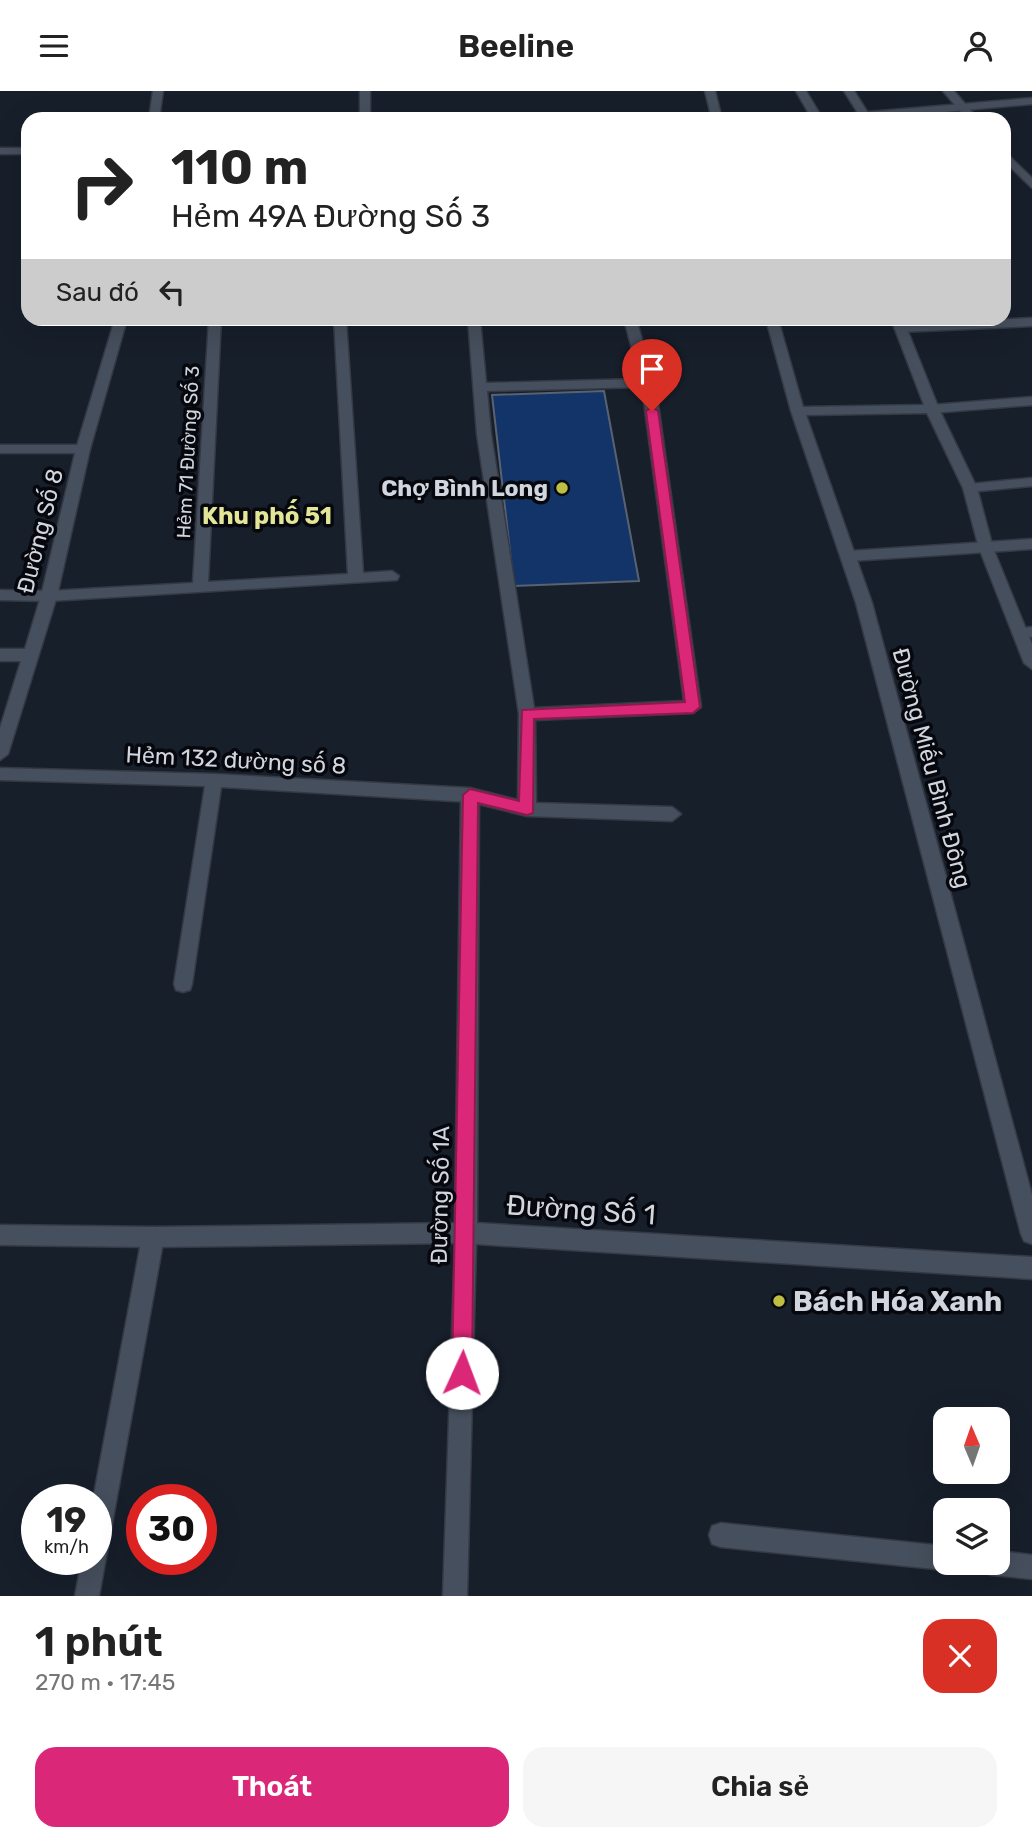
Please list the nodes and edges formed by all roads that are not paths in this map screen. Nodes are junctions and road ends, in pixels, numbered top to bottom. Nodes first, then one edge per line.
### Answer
1 (158, 91) edge
2 (365, 91) edge
3 (710, 91) edge
4 (801, 91) edge
5 (849, 91) edge
6 (948, 91) edge
7 (1031, 102) edge
8 (965, 110) junction
9 (155, 112) edge
10 (365, 112) edge
11 (715, 112) edge
12 (814, 112) edge
13 (862, 112) edge
14 (932, 112) edge
15 (0, 151) edge
16 (21, 151) edge
17 (1011, 162) edge
18 (1032, 185) edge
19 (1011, 322) edge
20 (1032, 322) edge
21 (119, 326) edge
22 (215, 326) edge
23 (340, 326) edge
24 (475, 326) edge
25 (633, 326) edge
26 (774, 326) edge
27 (900, 326) edge
28 (648, 383) junction
29 (480, 387) junction
30 (1032, 401) edge
31 (932, 409) junction
32 (798, 411) junction
33 (0, 449) edge
34 (83, 449) junction
35 (1032, 482) edge
36 (970, 488) junction
37 (1032, 544) edge
38 (986, 548) junction
39 (850, 556) junction
40 (392, 576) dead end
41 (356, 577) junction
42 (200, 588) junction
43 (0, 596) edge
44 (49, 596) junction
45 (1026, 632) edge
46 (0, 655) edge
47 (29, 655) junction
48 (1032, 663) edge
49 (527, 714) junction
50 (0, 754) edge
51 (0, 774) edge
52 (214, 780) junction
53 (470, 795) junction
54 (527, 809) junction
55 (672, 814) dead end
56 (183, 984) dead end
57 (466, 1233) junction
58 (1032, 1234) edge
59 (0, 1235) edge
60 (153, 1237) junction
61 (1032, 1268) edge
62 (108, 1484) edge
63 (721, 1535) dead end
64 (933, 1557) edge
65 (1010, 1565) edge
66 (1032, 1567) edge
67 (91, 1575) edge
68 (88, 1596) edge
69 (455, 1596) edge

1 - 9 street
2 - 10 street
3 - 11 street
4 - 12 street
5 - 13 street
6 - 8 street
7 - 8 street
8 - 14 street
15 - 16 street
17 - 18 street
19 - 20 street
21 - 34 street, Đường Số 8
22 - 42 street, Hẻm 71 Đường Số 3
23 - 41 street
24 - 29 street
25 - 28 street
26 - 32 street, Đường Miếu Bình Đông
27 - 31 street
28 - 29 street
28 - 49 street
29 - 49 street
30 - 31 street
31 - 32 street
31 - 36 street
32 - 39 street, Đường Miếu Bình Đông
33 - 34 street
34 - 44 street, Đường Số 8
35 - 36 street
36 - 38 street
37 - 38 street
38 - 39 street
38 - 45 street
39 - 58 street, Đường Miếu Bình Đông
40 - 41 street
41 - 42 street
42 - 44 street
43 - 44 street
44 - 47 street, Đường Số 8
45 - 48 street
46 - 47 street
47 - 50 street, Đường Số 8
49 - 54 street
51 - 52 street, Hẻm 132 đường số 8
52 - 53 street, Hẻm 132 đường số 8
52 - 56 street
53 - 54 street, Hẻm 132 đường số 8
53 - 57 street, Đường Số 1A
54 - 55 street, Hẻm 132 đường số 8
57 - 60 street, Đường Số 1
57 - 61 street, Đường Số 1
57 - 69 street, Đường Số 1A
59 - 60 street, Đường Số 1
60 - 62 street
63 - 64 street
65 - 66 street
67 - 68 street

